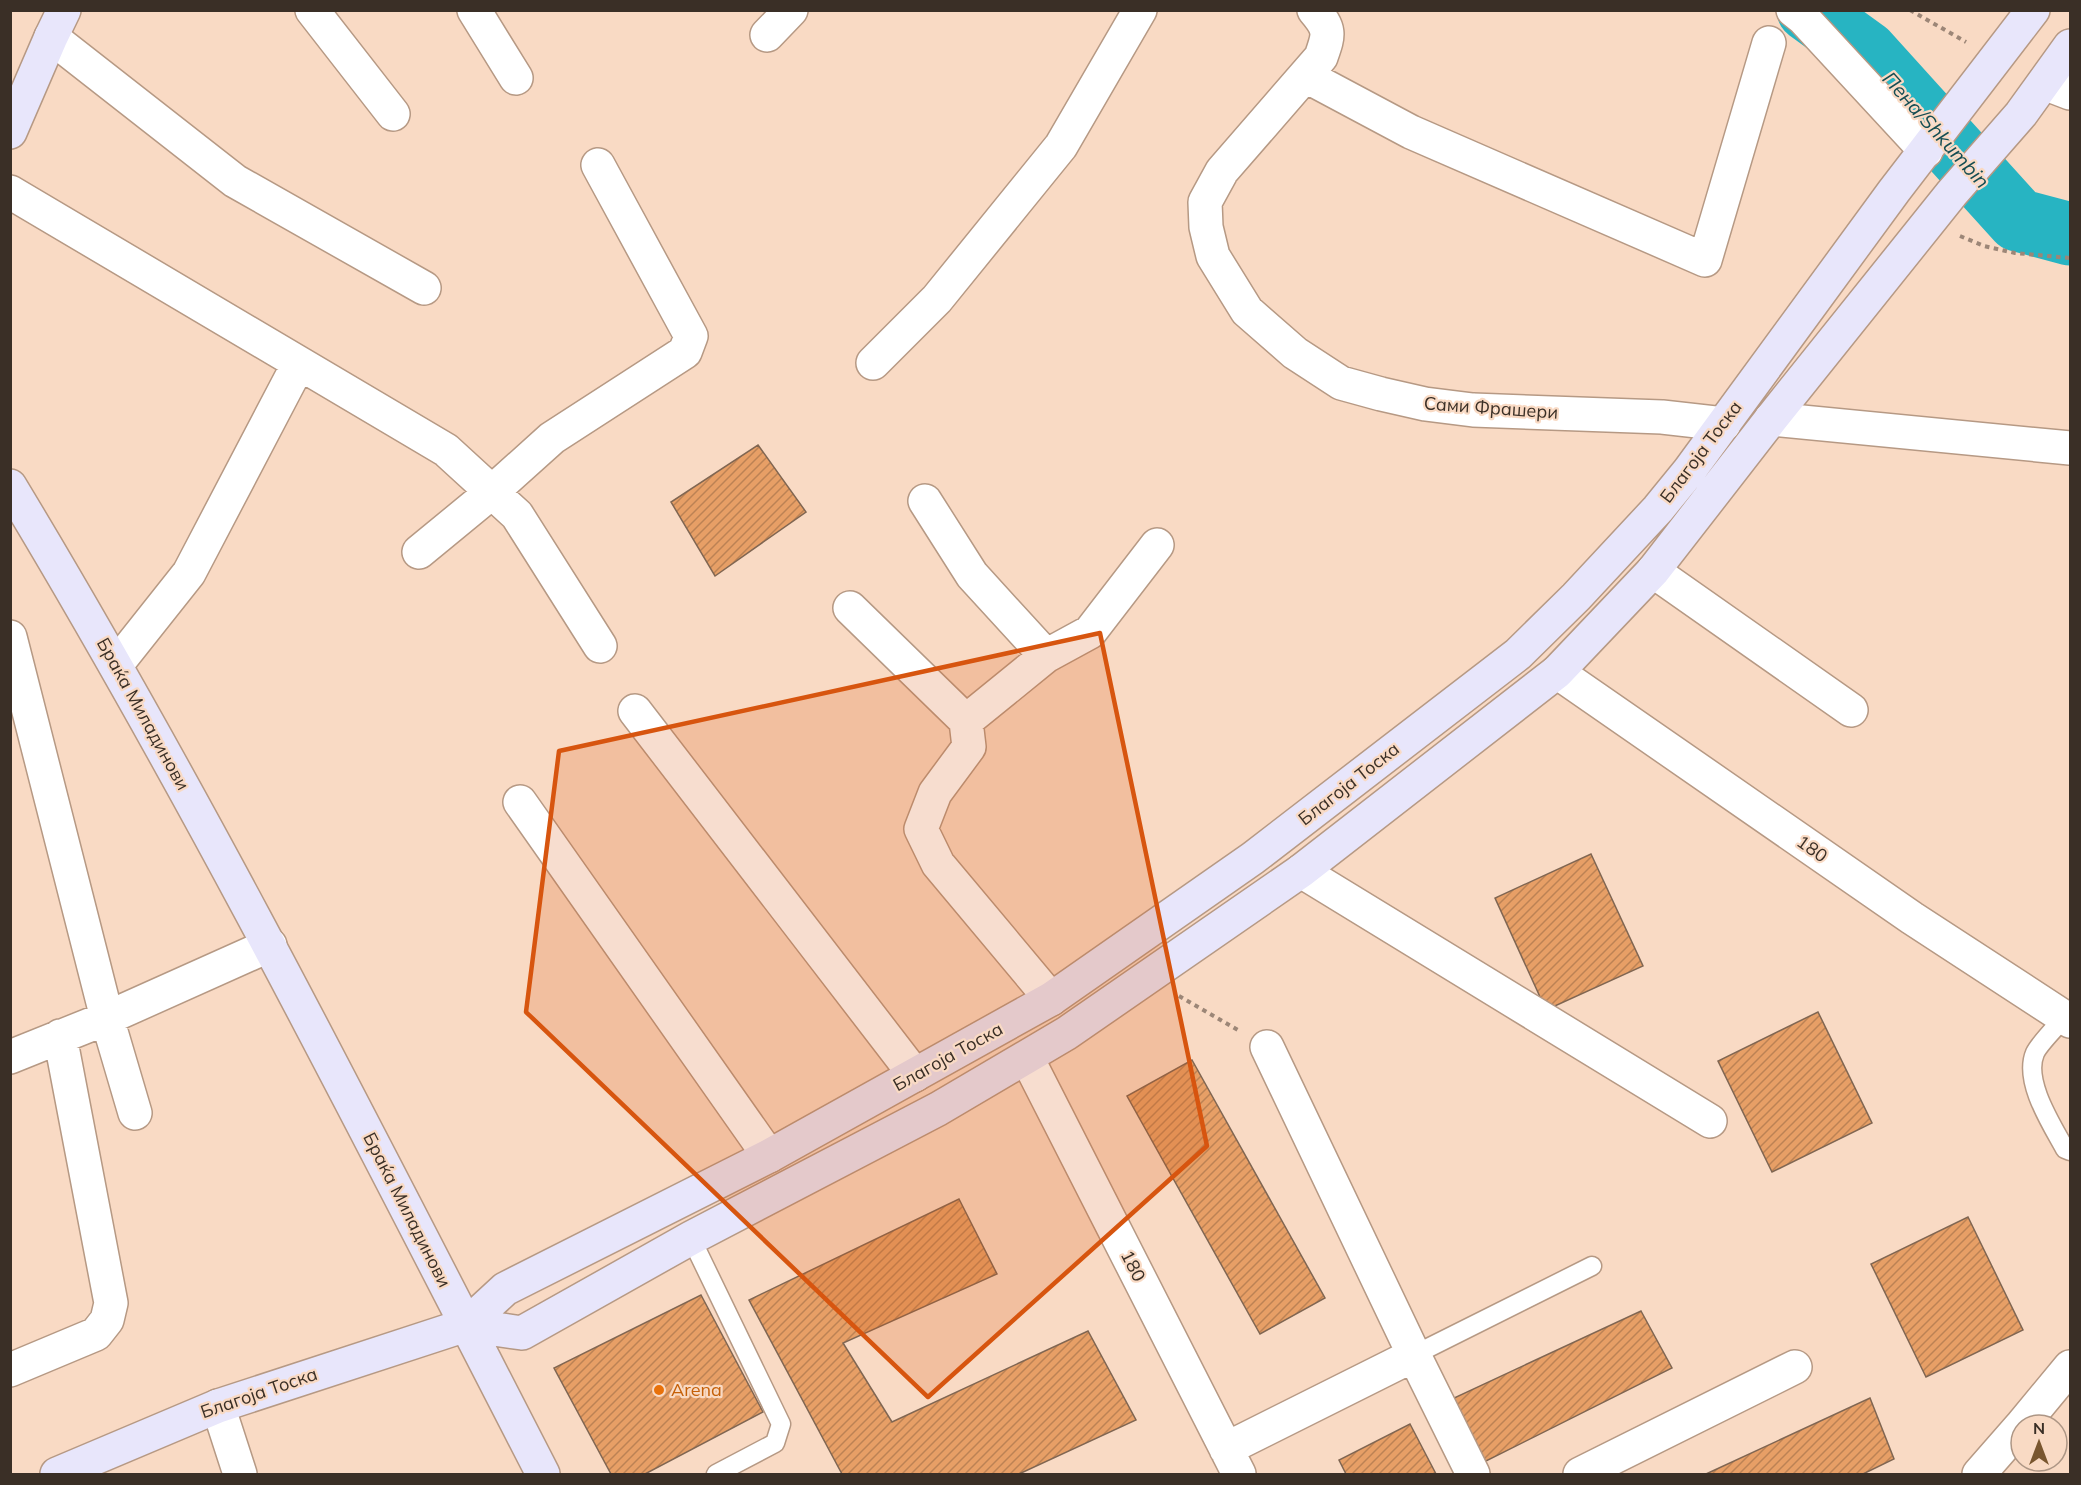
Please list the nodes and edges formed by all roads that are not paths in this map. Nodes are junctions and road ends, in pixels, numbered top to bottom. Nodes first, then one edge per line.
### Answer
1 (312, 10) edge
2 (474, 10) edge
3 (791, 10) edge
4 (1140, 10) edge
5 (1314, 10) edge
6 (1793, 10) edge
7 (2033, 10) edge
8 (57, 24) edge
9 (767, 34) dead end
10 (1769, 43) dead end
11 (2070, 46) edge
12 (1306, 76) junction
13 (516, 78) dead end
14 (2057, 88) edge
15 (393, 114) dead end
16 (10, 132) edge
17 (1917, 162) junction
18 (598, 165) dead end
19 (10, 192) edge
20 (424, 288) dead end
21 (299, 363) junction
22 (873, 363) dead end
23 (1771, 419) junction
24 (1724, 424) junction
25 (2070, 448) edge
26 (11, 489) edge
27 (492, 492) junction
28 (925, 501) dead end
29 (1157, 545) dead end
30 (420, 552) dead end
31 (1653, 571) junction
32 (850, 608) dead end
33 (10, 637) edge
34 (600, 646) dead end
35 (1046, 656) junction
36 (116, 664) junction
37 (1557, 672) junction
38 (1851, 710) dead end
39 (635, 711) dead end
40 (966, 721) junction
41 (520, 802) dead end
42 (1301, 871) junction
43 (270, 945) junction
44 (1051, 999) junction
45 (107, 1018) junction
46 (2067, 1019) edge
47 (60, 1036) junction
48 (1267, 1047) road end
49 (10, 1057) edge
50 (1027, 1058) junction
51 (915, 1075) junction
52 (135, 1113) dead end
53 (1710, 1121) dead end
54 (2070, 1151) edge
55 (769, 1156) junction
56 (691, 1238) junction
57 (1592, 1266) dead end
58 (466, 1324) junction
59 (1414, 1355) junction
60 (1795, 1367) dead end
61 (10, 1370) edge
62 (2067, 1383) edge
63 (218, 1406) junction
64 (2034, 1413) edge
65 (2009, 1439) edge
66 (1233, 1462) edge
67 (57, 1474) edge
68 (240, 1474) edge
69 (543, 1474) edge
70 (716, 1474) edge
71 (1473, 1474) edge
72 (1580, 1474) edge
73 (1979, 1474) edge

1 - 15 street
2 - 13 street
3 - 9 street
4 - 22 street
5 - 12 street, Сами Фрашери
6 - 17 street
7 - 17 street, Благоја Тоска
8 - 16 street
8 - 20 street
10 - 12 street
11 - 14 street, Благоја Тоска
12 - 24 street, Сами Фрашери
14 - 23 street, Благоја Тоска
17 - 24 street, Благоја Тоска
18 - 27 street
19 - 21 street
21 - 27 street
21 - 36 street
23 - 25 street, Благоја Тоска
23 - 31 street, Благоја Тоска
24 - 44 street, Благоја Тоска
26 - 36 street, Браќа Миладинови
27 - 30 street
27 - 34 street
28 - 35 street
29 - 35 street
31 - 37 street, Благоја Тоска
31 - 38 street
32 - 40 street
33 - 45 street
35 - 40 street
36 - 43 street, Браќа Миладинови
37 - 42 street, Благоја Тоска
37 - 46 street, 180
39 - 51 street
40 - 44 street
41 - 55 street
42 - 50 street, Благоја Тоска
42 - 53 street
43 - 45 street
43 - 58 street, Браќа Миладинови
44 - 51 street, Благоја Тоска
45 - 47 street
45 - 52 street
46 - 54 lane
47 - 49 street
47 - 61 street
48 - 59 street
50 - 56 street, Благоја Тоска
50 - 66 street, 180
51 - 55 street, Благоја Тоска
55 - 58 street, Благоја Тоска
56 - 58 street, Благоја Тоска
56 - 70 lane
57 - 59 lane
58 - 63 street, Благоја Тоска
58 - 69 street, Браќа Миладинови
59 - 66 street
59 - 71 street
60 - 72 street
62 - 64 street
63 - 67 street, Благоја Тоска
63 - 68 street
65 - 73 street

